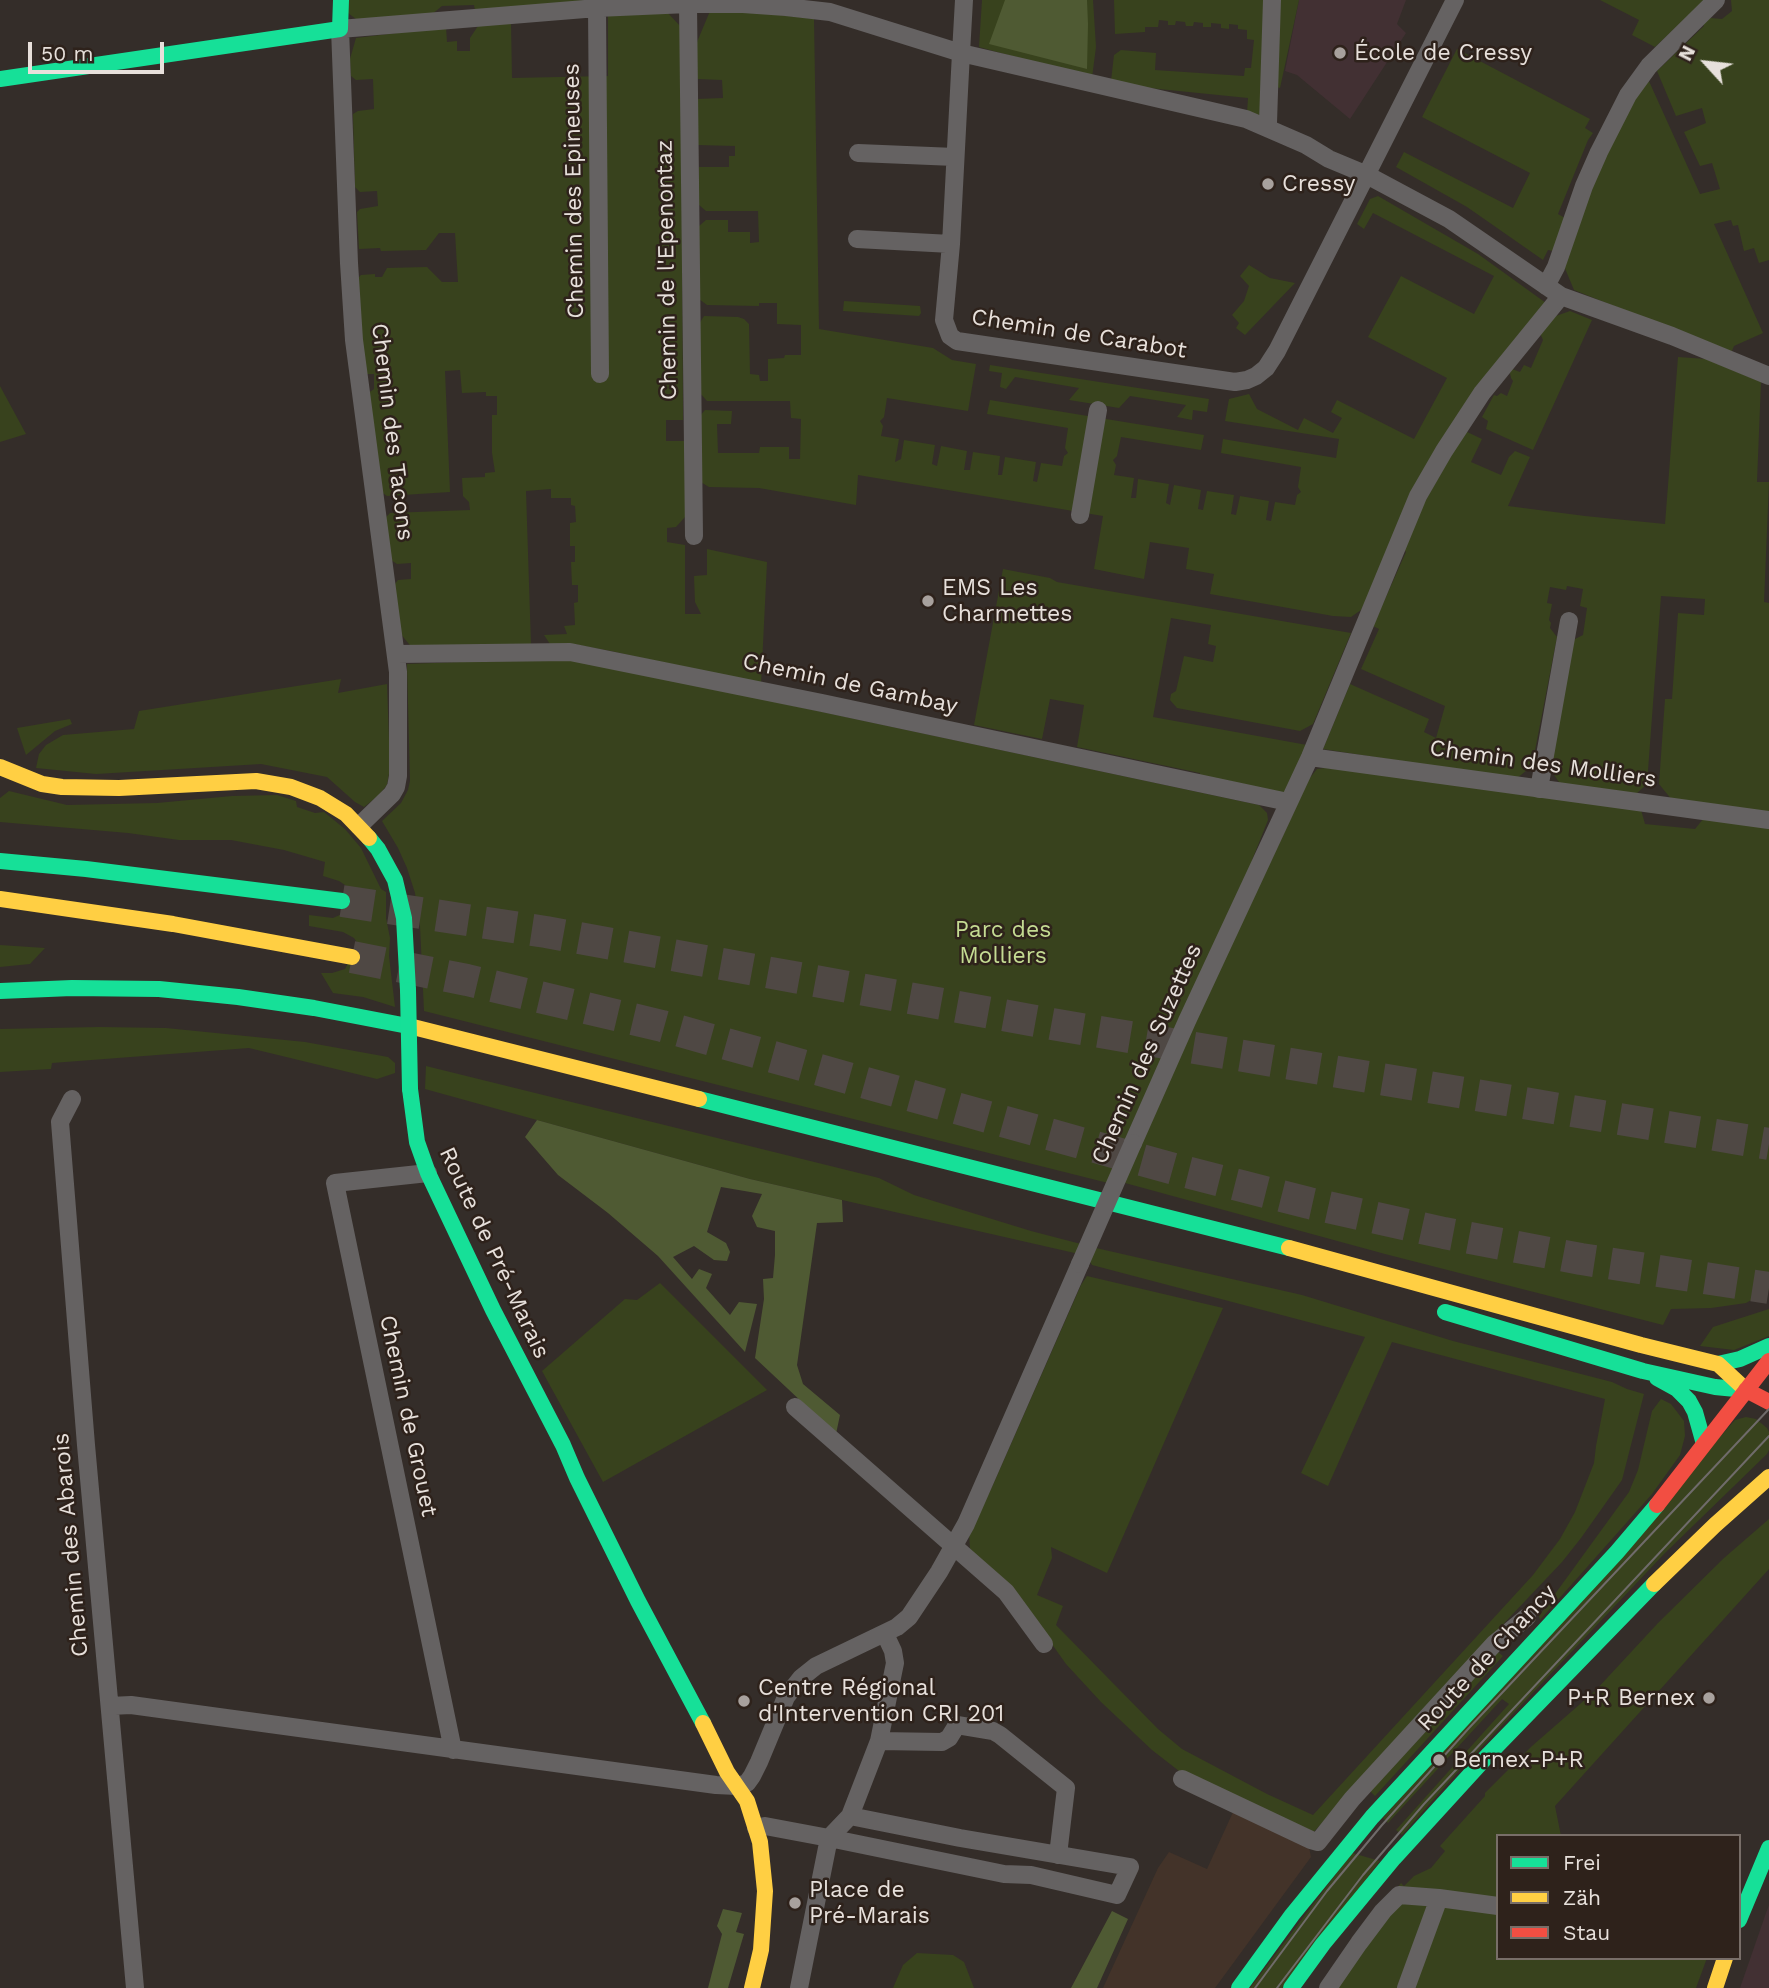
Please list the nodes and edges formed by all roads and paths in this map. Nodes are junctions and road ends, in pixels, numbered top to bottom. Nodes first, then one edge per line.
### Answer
1 (341, 0) edge
2 (964, 0) edge
3 (1272, 0) edge
4 (1455, 0) edge
5 (1716, 0) edge
6 (688, 4) junction
7 (597, 8) junction
8 (340, 29) junction
9 (961, 53) junction
10 (0, 79) edge
11 (1268, 123) dead end
12 (858, 153) dead end
13 (955, 157) junction
14 (1366, 174) junction
15 (857, 239) dead end
16 (951, 244) junction
17 (1546, 286) junction
18 (1561, 296) junction
19 (600, 374) dead end
20 (1769, 376) edge
21 (1098, 410) dead end
22 (1080, 515) dead end
23 (694, 536) dead end
24 (1569, 621) dead end
25 (397, 654) junction
26 (1310, 757) junction
27 (0, 767) edge
28 (1539, 789) junction
29 (1288, 802) junction
30 (1769, 820) edge
31 (359, 826) junction
32 (0, 861) edge
33 (0, 899) edge
34 (342, 901) tunnel mouth
35 (352, 957) tunnel mouth
36 (0, 991) edge
37 (390, 1041) dead end
38 (430, 1050) dead end
39 (72, 1099) dead end
40 (428, 1173) junction
41 (1089, 1215) dead end
42 (1115, 1222) dead end
43 (1428, 1307) dead end
44 (1769, 1346) edge
45 (1769, 1361) edge
46 (1718, 1364) junction
47 (1643, 1371) junction
48 (1746, 1390) junction
49 (1769, 1402) edge
50 (795, 1407) dead end
51 (1704, 1444) junction
52 (1769, 1477) edge
53 (954, 1548) junction
54 (1527, 1617) dead end
55 (885, 1634) junction
56 (1044, 1644) dead end
57 (110, 1706) junction
58 (879, 1741) junction
59 (453, 1750) junction
60 (1182, 1779) dead end
61 (737, 1786) junction
62 (850, 1815) junction
63 (756, 1828) junction
64 (829, 1838) junction
65 (1769, 1848) edge
66 (1058, 1855) junction
67 (1439, 1898) junction
68 (1496, 1906) edge
69 (1741, 1915) edge
70 (1724, 1960) edge
71 (135, 1988) edge
72 (752, 1988) edge
73 (799, 1988) edge
74 (1239, 1988) edge
75 (1291, 1988) edge
76 (1328, 1988) edge
77 (1406, 1988) edge
78 (1715, 1988) edge

1 - 8 main road
2 - 9 street, Chemin de Carabot
3 - 11 street
4 - 14 street
5 - 17 street
6 - 7 street
6 - 9 street
6 - 23 street, Chemin de l'Epenontaz
7 - 8 street
7 - 19 street, Chemin des Epineuses
8 - 10 main road
8 - 25 street, Chemin des Tacons
9 - 13 street, Chemin de Carabot
9 - 14 street
12 - 13 street
13 - 16 street, Chemin de Carabot
14 - 16 street, Chemin de Carabot
14 - 17 street
15 - 16 street
17 - 18 street
18 - 20 street
18 - 26 street, Chemin des Suzettes
21 - 22 street
24 - 28 street
25 - 29 street, Chemin de Gambay
25 - 31 street, Chemin des Tacons
26 - 28 street, Chemin des Molliers
26 - 29 street, Chemin des Suzettes
27 - 31 main road, Route de Pré-Marais
28 - 30 street, Chemin des Molliers
29 - 53 street, Chemin des Suzettes, bridge
31 - 40 main road, Route de Pré-Marais, bridge
32 - 34 main road
33 - 35 main road
36 - 46 main road
37 - 38 main road
39 - 57 street, Chemin des Abarois
40 - 59 street, Chemin de Grouet
40 - 61 main road, Route de Pré-Marais
41 - 42 main road
43 - 47 main road
44 - 46 main road
45 - 48 main road, Route de Chancy
46 - 48 main road
47 - 48 main road
47 - 51 main road
48 - 49 main road
48 - 51 main road, Route de Chancy
50 - 53 street
51 - 74 main road, Route de Chancy
52 - 75 main road
53 - 55 street, Chemin des Suzettes
53 - 56 street
54 - 60 street
55 - 58 street
55 - 61 street, Chemin des Suzettes
57 - 59 street
57 - 71 street, Chemin des Abarois
58 - 62 street
58 - 66 street
59 - 61 street
61 - 63 main road, Route de Pré-Marais
62 - 64 street
62 - 66 street
63 - 64 street
63 - 72 main road, Route de Pré-Marais
64 - 66 street
64 - 73 street
65 - 69 main road
67 - 68 street
67 - 76 street
67 - 77 street
70 - 78 main road

